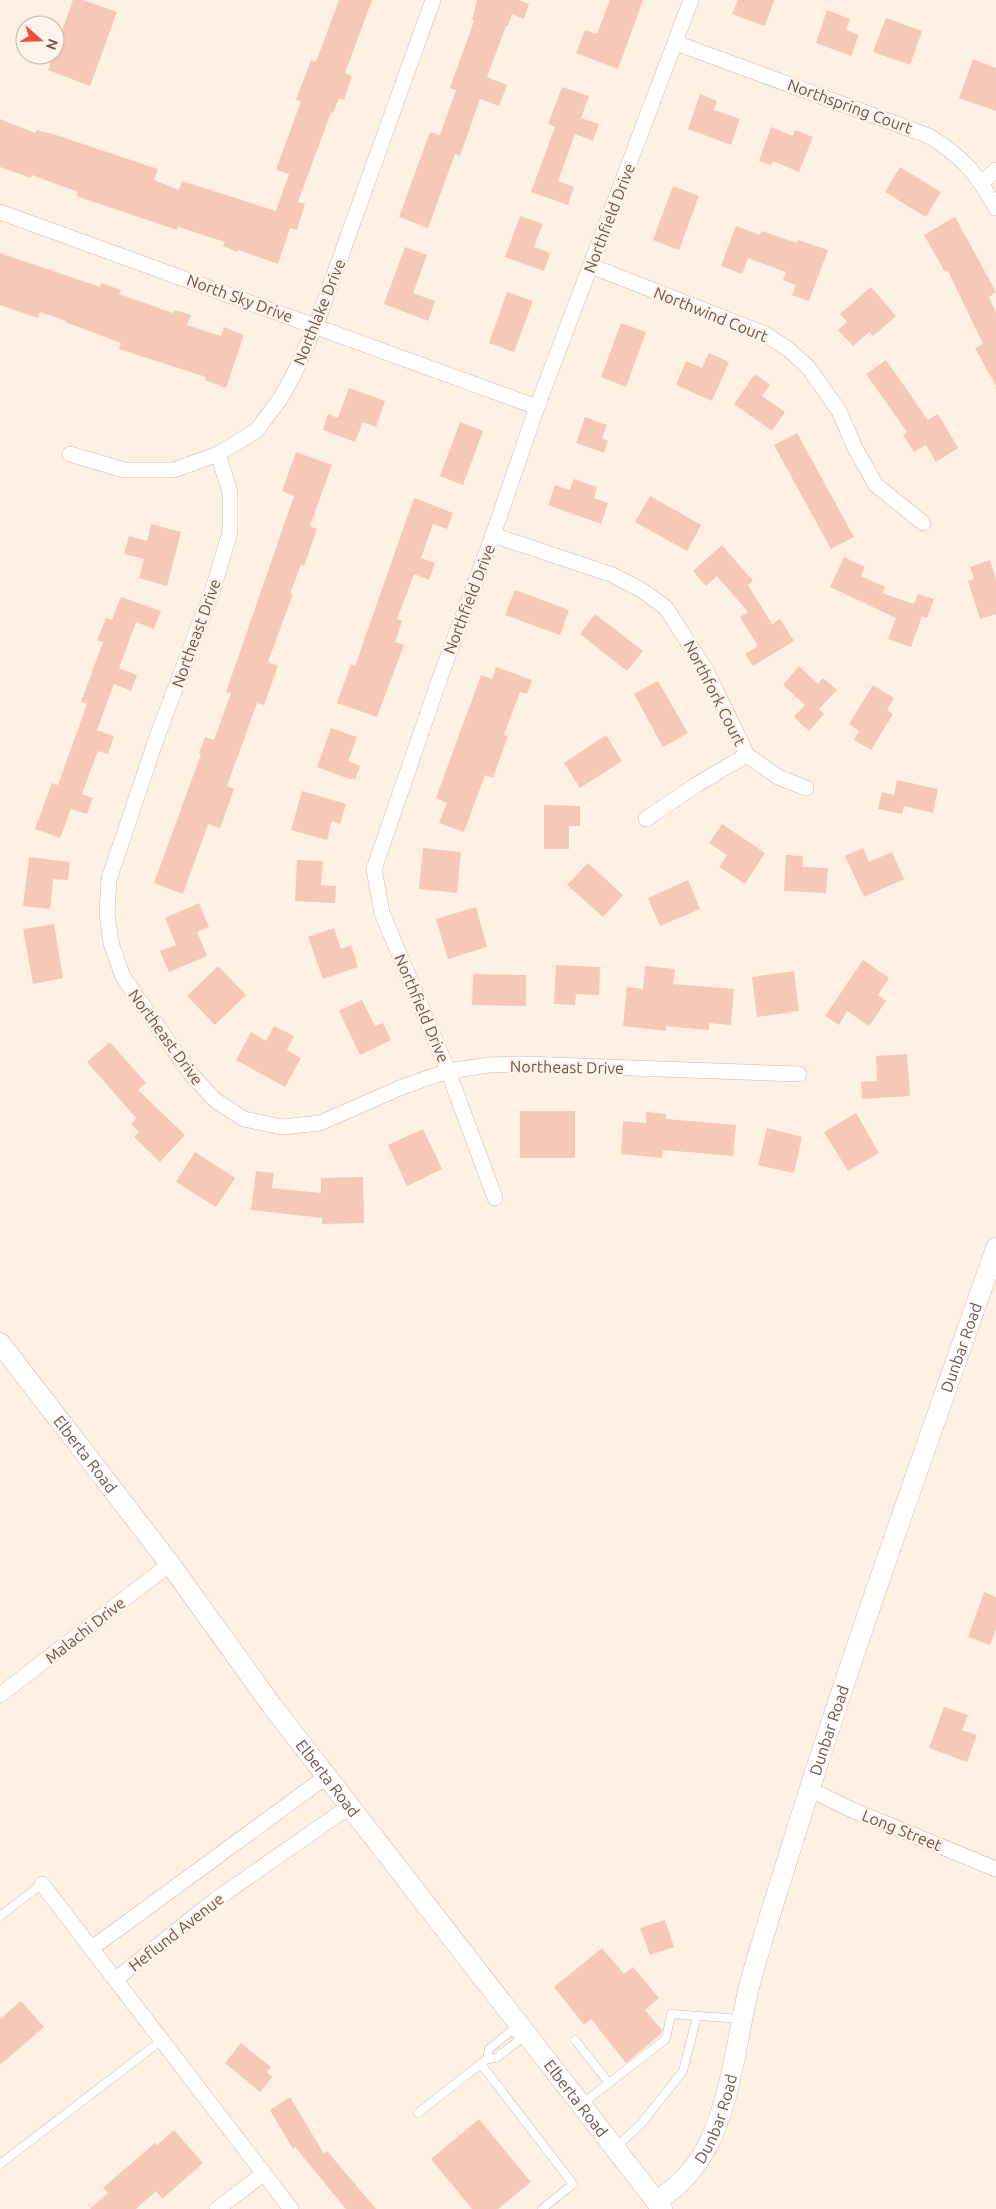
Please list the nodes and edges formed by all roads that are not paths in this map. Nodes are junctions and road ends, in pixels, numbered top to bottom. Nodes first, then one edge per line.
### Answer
1 (433, 0) edge
2 (691, 0) edge
3 (676, 43) junction
4 (996, 170) edge
5 (981, 183) junction
6 (996, 208) edge
7 (0, 212) edge
8 (591, 266) junction
9 (316, 325) junction
10 (537, 407) junction
11 (70, 454) dead end
12 (218, 454) junction
13 (923, 523) dead end
14 (493, 535) junction
15 (747, 755) junction
16 (806, 788) dead end
17 (646, 818) dead end
18 (448, 1071) junction
19 (799, 1074) dead end
20 (495, 1198) dead end
21 (996, 1248) edge
22 (0, 1343) edge
23 (170, 1564) junction
24 (0, 1695) edge
25 (327, 1776) junction
26 (809, 1789) junction
27 (350, 1806) junction
28 (996, 1869) edge
29 (42, 1884) joint
30 (0, 1916) edge
31 (92, 1948) junction
32 (116, 1979) junction
33 (697, 2016) junction
34 (742, 2020) junction
35 (522, 2032) junction
36 (162, 2040) junction
37 (575, 2040) dead end
38 (484, 2061) junction
39 (609, 2083) junction
40 (582, 2104) junction
41 (418, 2113) dead end
42 (615, 2148) junction
43 (0, 2164) edge
44 (263, 2174) junction
45 (654, 2206) edge
46 (217, 2209) edge
47 (290, 2209) edge
48 (542, 2209) edge

1 - 9 street, Northlake Drive
2 - 3 street, Northfield Drive
3 - 5 street, Northspring Court
3 - 8 street, Northfield Drive
4 - 5 street
5 - 6 street, Northspring Court
7 - 9 street, North Sky Drive
8 - 10 street, Northfield Drive
8 - 13 street, Northwind Court
9 - 10 street, North Sky Drive
9 - 12 street, Northlake Drive
10 - 14 street, Northfield Drive
11 - 12 street, Northlake Drive
12 - 18 street, Northeast Drive
14 - 15 street, Northfork Court
14 - 18 street, Northfield Drive
15 - 16 street, Northfork Court
15 - 17 street
18 - 19 street, Northeast Drive
18 - 20 street, Northfield Drive
21 - 26 street, Dunbar Road
22 - 23 street, Elberta Road
23 - 24 street, Malachi Drive
23 - 25 street, Elberta Road
25 - 27 street, Elberta Road
25 - 31 street
26 - 28 street, Long Street
26 - 34 street, Dunbar Road
27 - 32 street, Heflund Avenue
27 - 35 street, Elberta Road
29 - 30 lane
29 - 31 street
31 - 32 street
32 - 36 street, Heflund Avenue
33 - 34 lane
33 - 39 lane
33 - 42 lane
34 - 45 street, Dunbar Road
35 - 38 lane
35 - 38 lane
35 - 40 street, Elberta Road
36 - 43 lane
36 - 44 street, Heflund Avenue
37 - 39 lane
38 - 41 lane
38 - 48 lane
39 - 40 lane
40 - 42 street, Elberta Road
42 - 45 street, Elberta Road
44 - 46 street
44 - 47 street, Heflund Avenue

